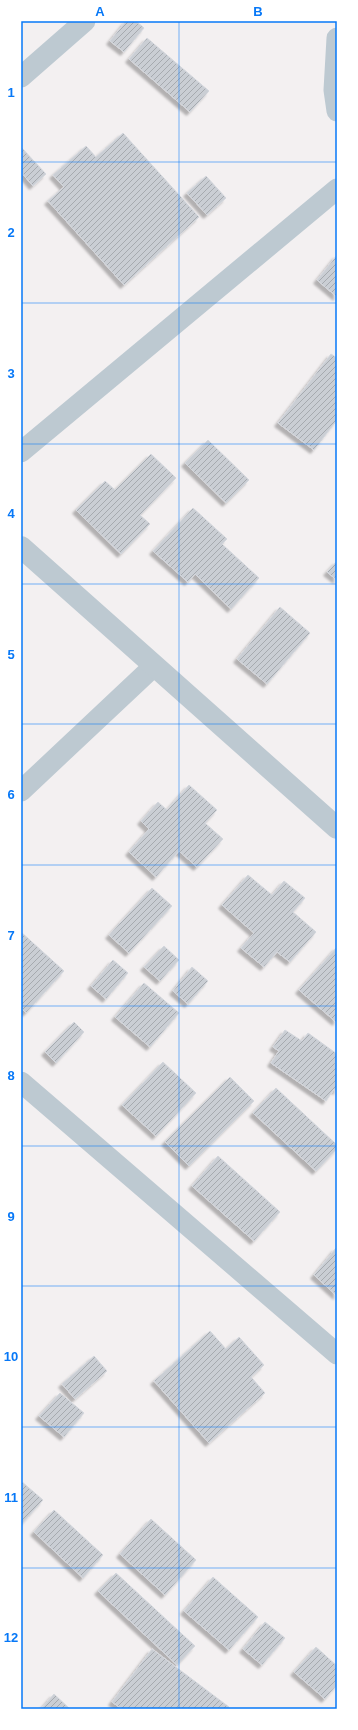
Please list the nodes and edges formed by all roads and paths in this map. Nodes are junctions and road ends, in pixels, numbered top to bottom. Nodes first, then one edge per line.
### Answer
1 (85, 21) edge
2 (337, 38) edge
3 (21, 77) edge
4 (337, 111) edge
5 (337, 189) edge
6 (21, 452) edge
7 (21, 547) edge
8 (154, 666) junction
9 (21, 791) edge
10 (337, 828) edge
11 (21, 1082) edge
12 (337, 1354) edge

1 - 3 street
2 - 4 street
5 - 6 street
7 - 8 street
8 - 9 street
8 - 10 street
11 - 12 street

